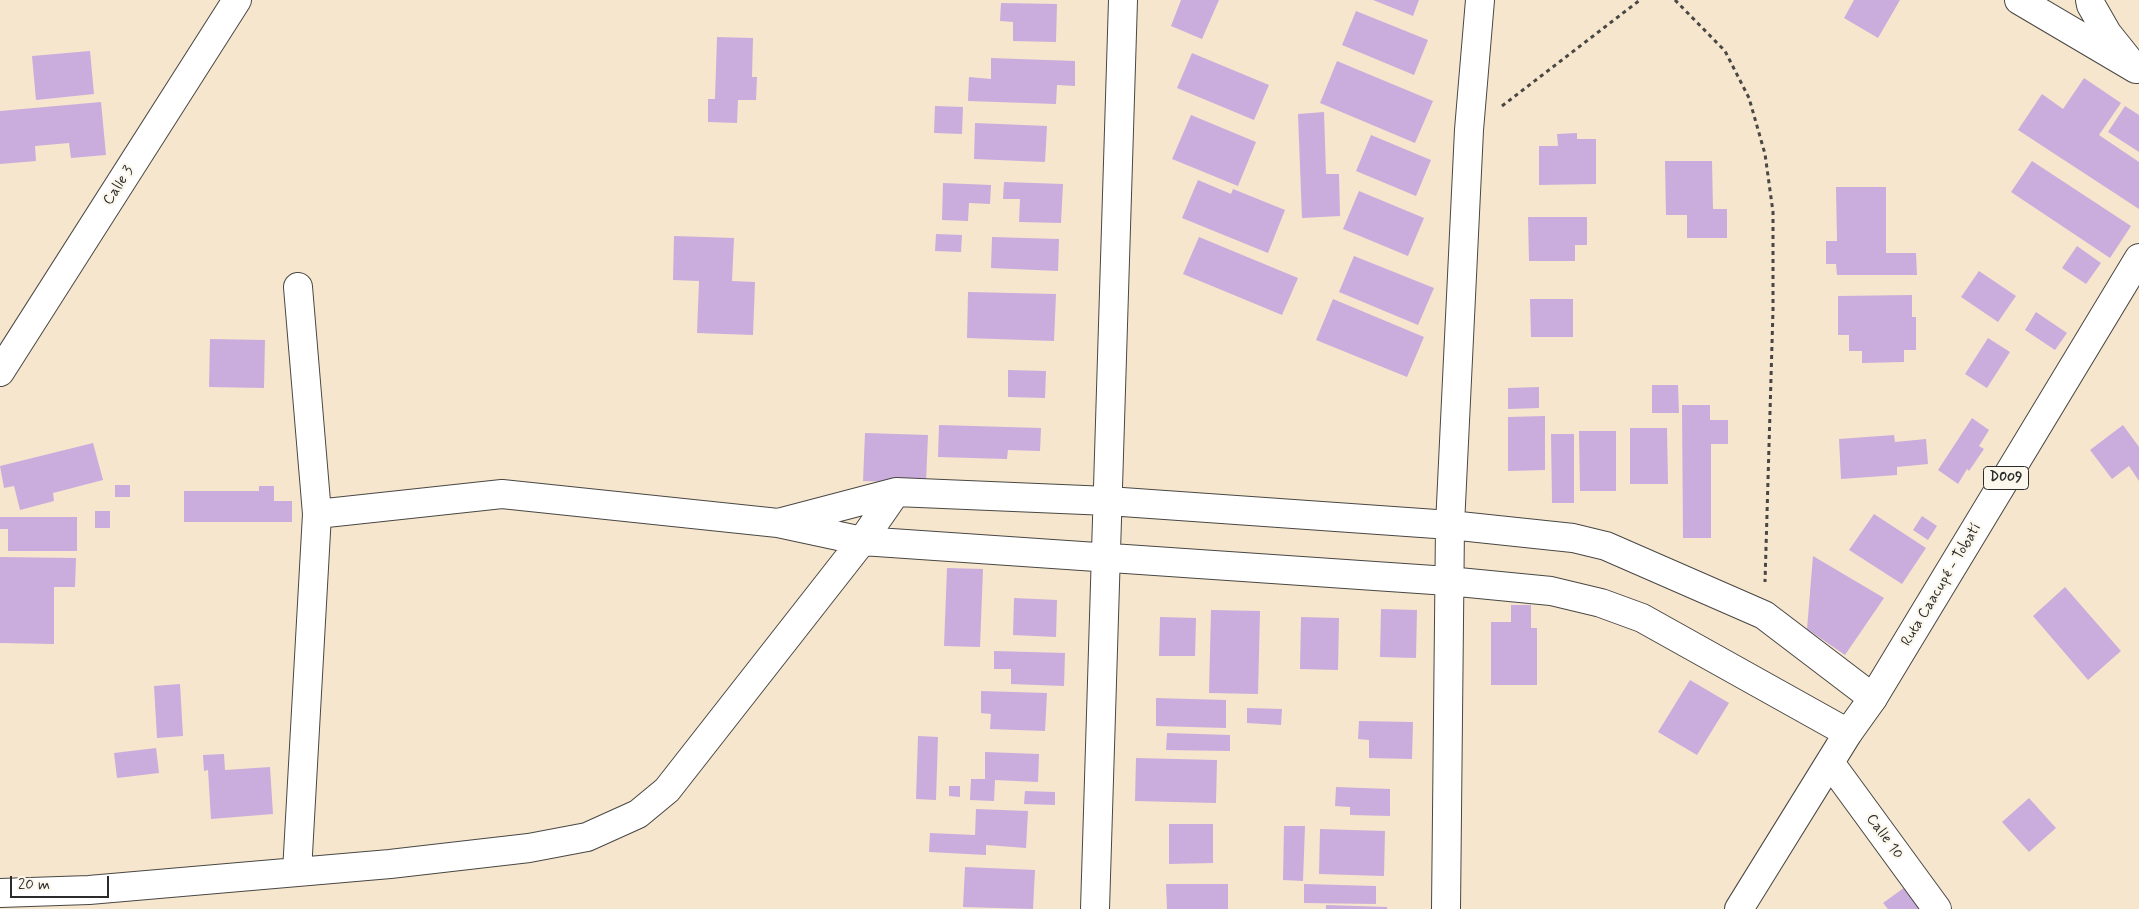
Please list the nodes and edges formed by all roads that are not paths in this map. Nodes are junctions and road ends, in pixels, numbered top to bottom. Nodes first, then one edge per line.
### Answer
1 (237, 0) edge
2 (1123, 0) edge
3 (1480, 0) edge
4 (2019, 0) edge
5 (2090, 0) edge
6 (2138, 71) edge
7 (2139, 258) edge
8 (298, 287) dead end
9 (0, 372) edge
10 (896, 492) junction
11 (1108, 501) junction
12 (317, 514) junction
13 (778, 523) junction
14 (1450, 525) junction
15 (862, 541) junction
16 (1107, 556) junction
17 (1448, 581) junction
18 (1873, 698) junction
19 (1848, 733) junction
20 (1831, 764) junction
21 (297, 872) junction
22 (0, 893) edge
23 (1096, 909) edge
24 (1446, 909) edge
25 (1739, 909) edge
26 (1937, 909) edge

1 - 9 street, Calle 3
2 - 11 street
3 - 14 street
4 - 6 street
5 - 6 street
7 - 18 street, Ruta Caacupé - Tobatí / D009
8 - 12 street
10 - 11 street
10 - 13 street
10 - 15 street
11 - 14 street
11 - 16 street
12 - 13 street
12 - 21 street
13 - 15 street
14 - 17 street
14 - 18 street
15 - 16 street
15 - 21 street
16 - 17 street
16 - 23 street
17 - 19 street
17 - 24 street
18 - 19 street, Ruta Caacupé - Tobatí / D009
19 - 20 street, Ruta Caacupé - Tobatí / D009
20 - 25 street, Ruta Caacupé - Tobatí / D009
20 - 26 street, Calle 10
21 - 22 street

